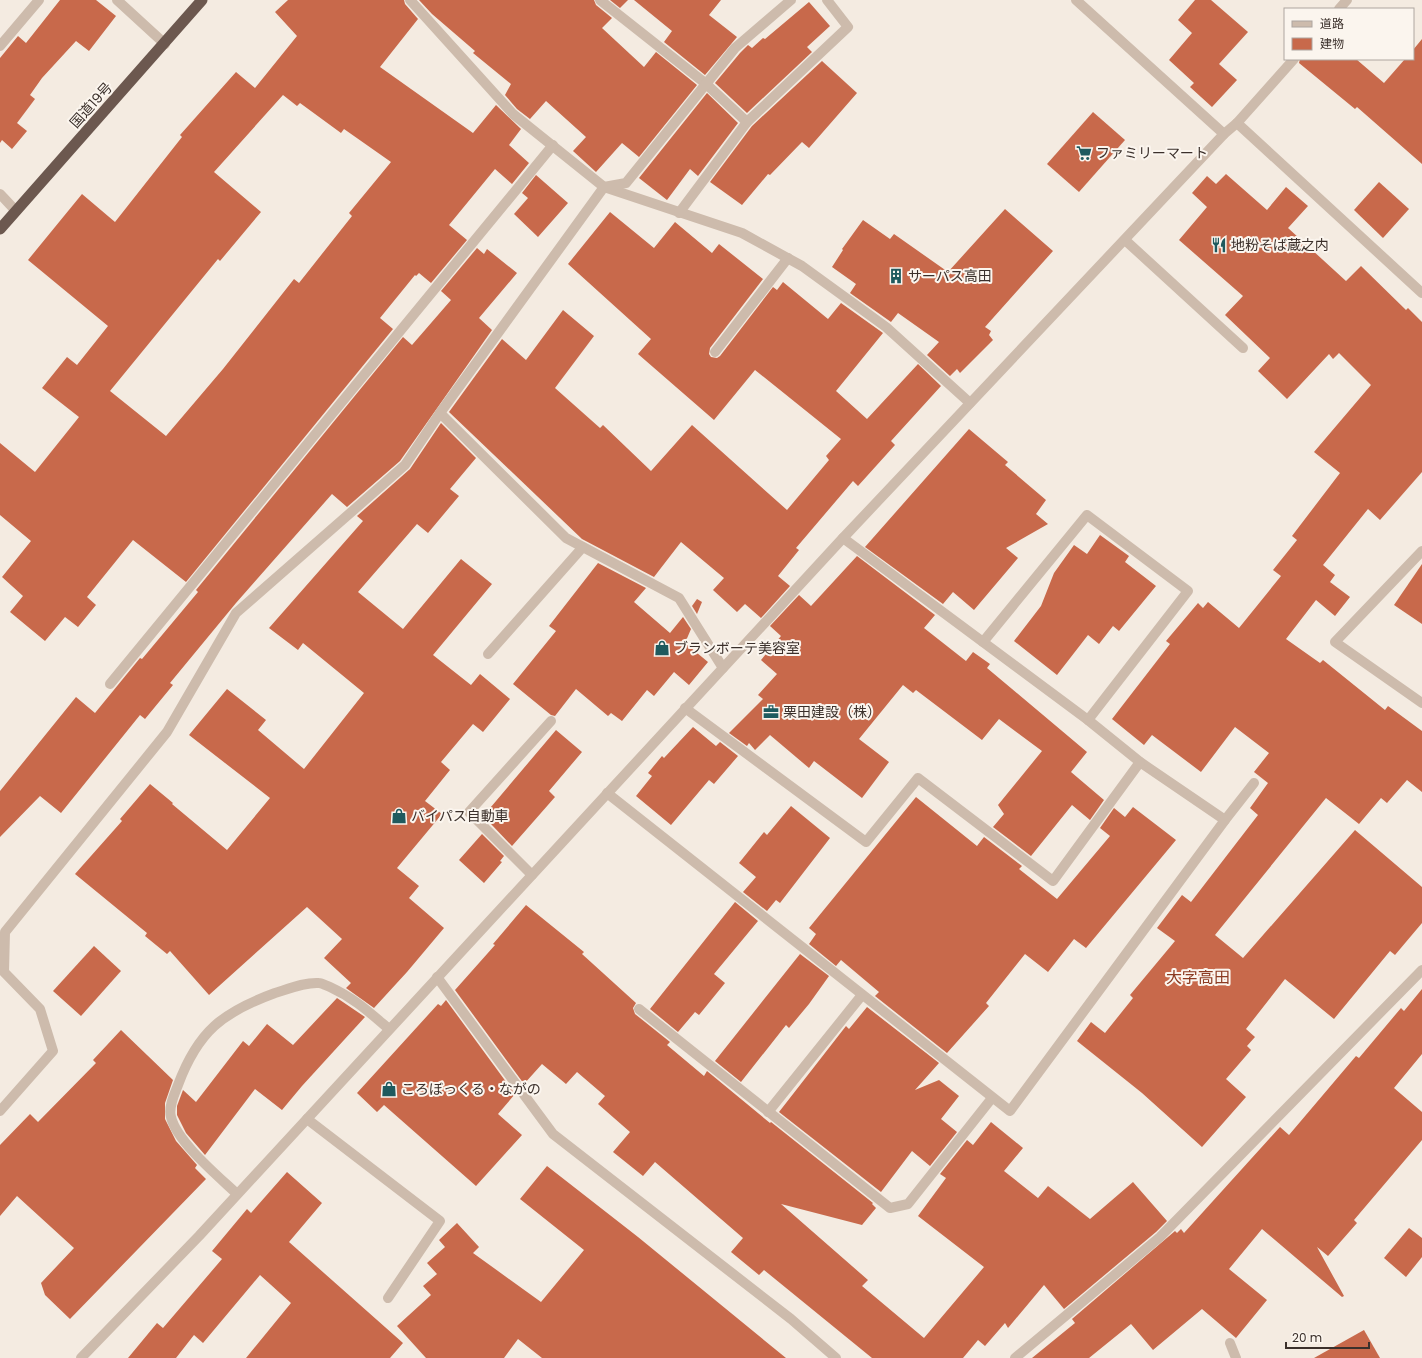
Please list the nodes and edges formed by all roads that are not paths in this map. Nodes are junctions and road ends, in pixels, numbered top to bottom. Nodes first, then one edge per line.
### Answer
1 (39, 0) edge
2 (117, 0) edge
3 (202, 0) edge
4 (410, 0) edge
5 (600, 0) edge
6 (791, 0) edge
7 (827, 0) edge
8 (1076, 0) edge
9 (1348, 0) edge
10 (1340, 8) edge
11 (165, 44) junction
12 (0, 46) edge
13 (1293, 60) edge
14 (705, 83) junction
15 (747, 122) junction
16 (1237, 123) junction
17 (1224, 134) junction
18 (553, 145) junction
19 (604, 187) junction
20 (0, 194) edge
21 (16, 211) junction
22 (679, 212) junction
23 (0, 229) edge
24 (1125, 240) junction
25 (788, 258) junction
26 (1422, 293) edge
27 (1243, 348) dead end
28 (714, 352) dead end
29 (970, 403) junction
30 (440, 413) junction
31 (843, 538) junction
32 (582, 548) junction
33 (1422, 551) edge
34 (983, 642) junction
35 (488, 654) dead end
36 (723, 668) junction
37 (110, 684) dead end
38 (1422, 703) edge
39 (685, 708) junction
40 (1088, 720) junction
41 (551, 721) dead end
42 (1140, 762) junction
43 (1254, 783) dead end
44 (607, 793) junction
45 (1225, 820) junction
46 (532, 875) junction
47 (1422, 970) edge
48 (437, 977) junction
49 (862, 995) junction
50 (640, 1009) dead end
51 (389, 1029) junction
52 (992, 1098) junction
53 (0, 1111) edge
54 (768, 1112) junction
55 (307, 1119) junction
56 (237, 1194) junction
57 (388, 1298) dead end
58 (1230, 1343) dead end
59 (81, 1358) edge
60 (836, 1358) edge
61 (1015, 1358) edge
62 (1236, 1358) edge

1 - 12 street
2 - 11 street
3 - 11 highway, 国道19号
4 - 18 street
5 - 14 street
6 - 14 street
7 - 15 street
8 - 17 street
9 - 10 street
11 - 21 highway, 国道19号
13 - 16 street
14 - 15 street
14 - 19 street
15 - 22 street
16 - 17 street
16 - 26 street
17 - 24 street
18 - 19 street
18 - 37 street
19 - 22 street
19 - 30 street
20 - 21 street
21 - 23 highway, 国道19号
22 - 25 street
24 - 27 street
24 - 29 street
25 - 28 street
25 - 29 street
29 - 31 street
30 - 32 street
30 - 53 street
31 - 34 street
31 - 36 street
32 - 35 street
32 - 36 street
33 - 38 street
34 - 40 street
34 - 40 street
36 - 39 street
39 - 42 street
39 - 44 street
40 - 42 street
41 - 46 street
42 - 45 street
43 - 45 street
44 - 46 street
44 - 49 street
45 - 52 street
46 - 48 street
47 - 61 street
48 - 51 street
48 - 60 street
49 - 52 street
49 - 54 street
50 - 54 street
51 - 55 street
51 - 56 street
52 - 54 street
55 - 56 street
55 - 57 street
56 - 59 street
58 - 62 street

